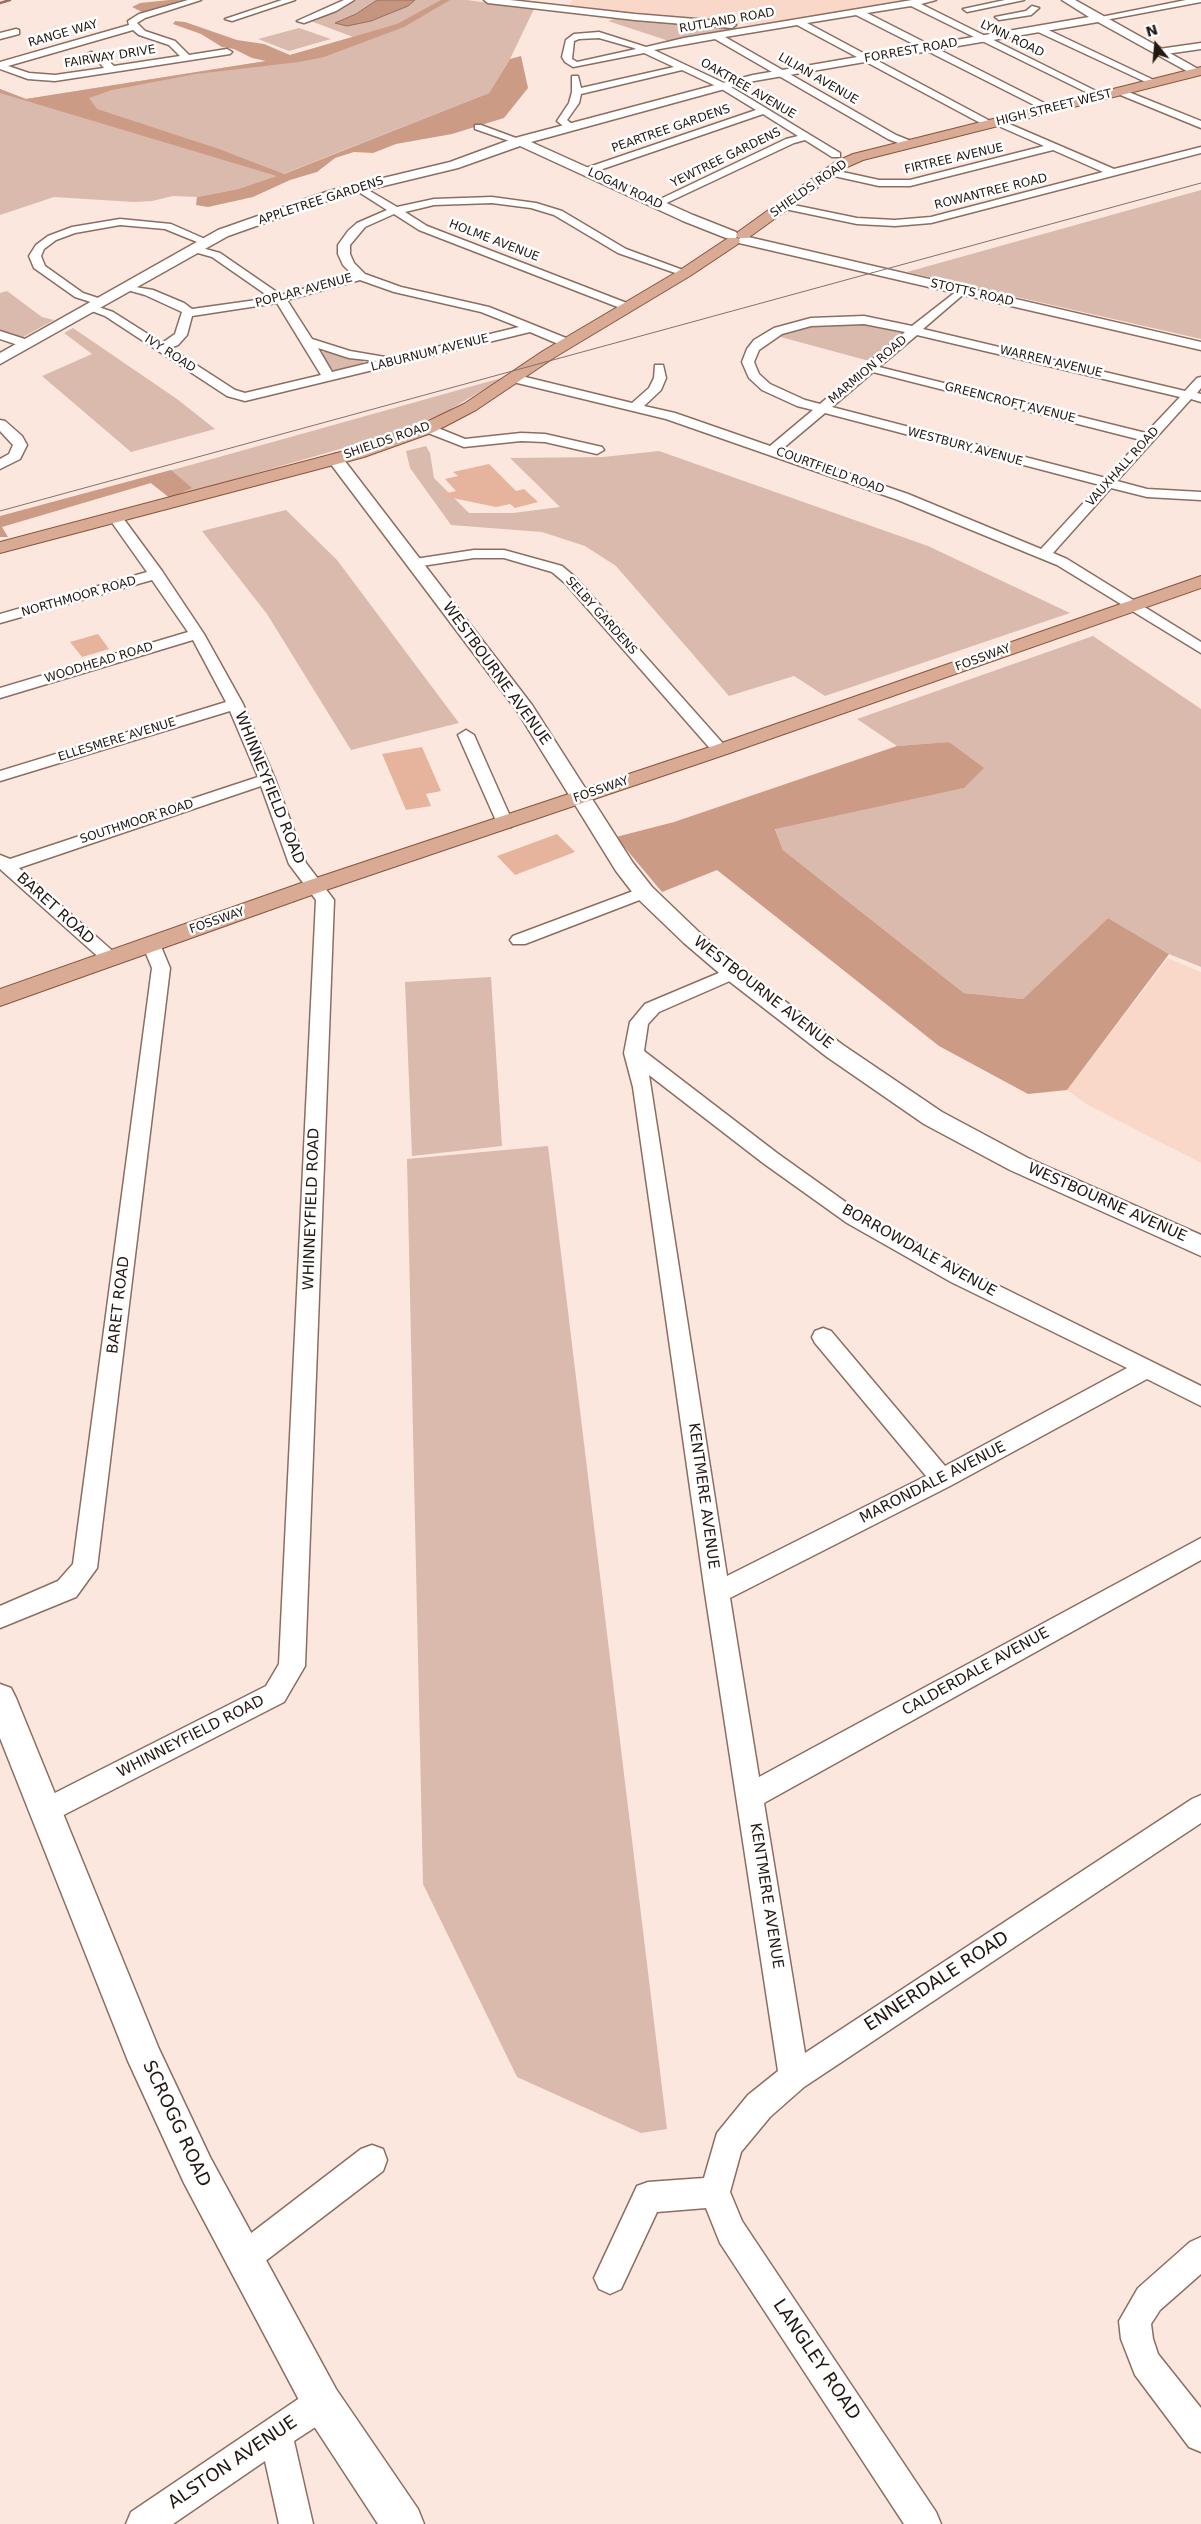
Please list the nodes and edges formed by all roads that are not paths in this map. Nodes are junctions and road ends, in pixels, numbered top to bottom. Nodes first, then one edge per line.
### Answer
1 (197, 0) edge
2 (350, 0) edge
3 (488, 0) edge
4 (932, 0) edge
5 (1018, 0) edge
6 (1070, 0) edge
7 (1200, 0) edge
8 (288, 1) edge
9 (912, 3) junction
10 (967, 9) dead end
11 (857, 12) junction
12 (324, 13) junction
13 (216, 15) dead end
14 (1100, 18) junction
15 (229, 19) junction
16 (988, 19) dead end
17 (1036, 19) junction
18 (301, 21) dead end
19 (798, 22) junction
20 (248, 25) dead end
21 (133, 27) junction
22 (761, 28) junction
23 (816, 31) junction
24 (16, 32) dead end
25 (0, 36) edge
26 (717, 36) junction
27 (984, 39) junction
28 (1201, 46) edge
29 (928, 48) junction
30 (645, 49) junction
31 (228, 52) dead end
32 (1159, 52) junction
33 (91, 55) dead end
34 (186, 58) junction
35 (867, 59) junction
36 (576, 65) junction
37 (0, 66) edge
38 (684, 67) junction
39 (112, 70) junction
40 (1198, 71) edge
41 (782, 73) junction
42 (37, 78) junction
43 (1155, 83) junction
44 (18, 85) dead end
45 (724, 86) junction
46 (577, 92) junction
47 (1120, 92) junction
48 (1101, 96) junction
49 (1049, 109) junction
50 (763, 111) junction
51 (993, 122) junction
52 (1201, 125) edge
53 (570, 126) junction
54 (478, 127) dead end
55 (805, 137) junction
56 (519, 141) junction
57 (907, 143) junction
58 (1054, 147) junction
59 (1201, 150) edge
60 (836, 155) dead end
61 (587, 171) junction
62 (829, 172) junction
63 (1114, 173) junction
64 (358, 187) junction
65 (658, 204) junction
66 (784, 206) junction
67 (393, 211) junction
68 (738, 238) junction
69 (200, 245) junction
70 (685, 273) junction
71 (361, 276) junction
72 (128, 287) junction
73 (962, 290) junction
74 (280, 299) junction
75 (95, 305) junction
76 (628, 307) junction
77 (188, 313) junction
78 (531, 328) junction
79 (914, 330) junction
80 (0, 335) edge
81 (306, 341) junction
82 (567, 343) junction
83 (27, 344) junction
84 (1201, 346) edge
85 (161, 348) junction
86 (0, 359) edge
87 (401, 360) junction
88 (659, 368) dead end
89 (870, 368) junction
90 (329, 378) junction
91 (514, 378) junction
92 (1201, 382) edge
93 (252, 396) joint
94 (1195, 396) edge
95 (636, 406) junction
96 (822, 409) junction
97 (0, 424) edge
98 (428, 428) junction
99 (1149, 438) junction
100 (598, 450) dead end
101 (774, 450) junction
102 (335, 459) junction
103 (0, 465) edge
104 (1108, 484) junction
105 (1201, 496) edge
106 (116, 517) junction
107 (0, 548) edge
108 (1045, 554) junction
109 (415, 563) junction
110 (157, 574) junction
111 (1201, 582) edge
112 (1131, 605) junction
113 (0, 619) edge
114 (197, 634) junction
115 (1201, 648) edge
116 (0, 693) edge
117 (235, 704) junction
118 (466, 735) dead end
119 (720, 750) junction
120 (0, 776) edge
121 (267, 779) junction
122 (580, 797) junction
123 (505, 823) junction
124 (3, 863) edge
125 (315, 886) junction
126 (644, 892) junction
127 (520, 940) dead end
128 (151, 944) junction
129 (110, 958) junction
130 (733, 973) junction
131 (0, 998) edge
132 (634, 1053) junction
133 (1201, 1246) edge
134 (823, 1337) dead end
135 (1148, 1368) junction
136 (1201, 1397) edge
137 (942, 1479) junction
138 (1201, 1548) edge
139 (716, 1593) junction
140 (0, 1617) edge
141 (0, 1698) edge
142 (750, 1796) junction
143 (1201, 1808) edge
144 (46, 1811) junction
145 (794, 2077) junction
146 (372, 2160) dead end
147 (715, 2192) junction
148 (1201, 2253) edge
149 (244, 2258) junction
150 (610, 2278) dead end
151 (322, 2403) junction
152 (276, 2434) junction
153 (1201, 2435) edge
154 (143, 2524) edge
155 (296, 2524) edge
156 (403, 2524) edge
157 (924, 2524) edge

1 - 21 street, FAIRWAY DRIVE
2 - 12 street
3 - 22 street
4 - 9 street, RUTLAND ROAD
5 - 10 street
5 - 17 street
6 - 14 street
7 - 14 street
8 - 12 street
8 - 15 street
9 - 11 street, RUTLAND ROAD
9 - 27 street, LYNN ROAD
11 - 19 street, RUTLAND ROAD
11 - 29 street
12 - 18 street
13 - 15 street
14 - 17 street, FORREST ROAD
14 - 32 street
15 - 20 street
16 - 17 street
17 - 27 street, FORREST ROAD
17 - 43 street
19 - 22 street, RUTLAND ROAD
19 - 23 street
21 - 34 street, FAIRWAY DRIVE
21 - 37 street, RANGE WAY
22 - 23 street
22 - 26 street, RUTLAND ROAD
23 - 35 street
24 - 25 street
26 - 30 street, RUTLAND ROAD
26 - 41 street, LILIAN AVENUE
27 - 29 street, FORREST ROAD
27 - 48 street, LYNN ROAD
28 - 32 street
29 - 35 street, FORREST ROAD
29 - 49 street
30 - 36 street, RUTLAND ROAD
30 - 36 street, OAKTREE AVENUE
30 - 38 street, OAKTREE AVENUE
31 - 34 street, FAIRWAY DRIVE
32 - 40 street
33 - 39 street
34 - 39 street, FAIRWAY DRIVE
35 - 41 street, FORREST ROAD
35 - 51 street
36 - 46 street
37 - 42 street, FAIRWAY DRIVE
38 - 45 street, OAKTREE AVENUE
38 - 46 street
39 - 42 street, FAIRWAY DRIVE
40 - 43 main road, HIGH STREET WEST
41 - 45 street, FORREST ROAD
41 - 57 street, LILIAN AVENUE
42 - 44 street, FAIRWAY DRIVE
43 - 47 main road, HIGH STREET WEST
45 - 50 street, OAKTREE AVENUE
45 - 53 street, APPLETREE GARDENS
46 - 53 street
47 - 48 main road, HIGH STREET WEST
47 - 52 street
48 - 49 main road, HIGH STREET WEST
49 - 51 main road, HIGH STREET WEST
50 - 55 street, OAKTREE AVENUE
50 - 61 street, PEARTREE GARDENS
51 - 57 main road, HIGH STREET WEST
51 - 58 street
53 - 56 street, APPLETREE GARDENS
54 - 56 street
55 - 60 street, OAKTREE AVENUE
55 - 65 street, YEWTREE GARDENS
56 - 61 street, LOGAN ROAD
56 - 64 street, APPLETREE GARDENS
57 - 62 main road, SHIELDS ROAD
58 - 62 street, FIRTREE AVENUE
58 - 63 street
59 - 63 street, ROWANTREE ROAD
61 - 65 street, LOGAN ROAD
62 - 66 main road, SHIELDS ROAD
63 - 66 street, ROWANTREE ROAD
64 - 67 street, HOLME AVENUE
64 - 69 street, APPLETREE GARDENS
65 - 68 street, LOGAN ROAD
66 - 68 main road, SHIELDS ROAD
67 - 70 street
67 - 71 street
67 - 76 street, HOLME AVENUE
68 - 70 main road, SHIELDS ROAD
68 - 73 street, STOTTS ROAD
69 - 72 street, APPLETREE GARDENS
69 - 74 street
69 - 75 street, IVY ROAD
70 - 76 main road, SHIELDS ROAD
71 - 74 street, POPLAR AVENUE
71 - 78 street
72 - 75 street, APPLETREE GARDENS
72 - 77 street
73 - 79 street, MARMION ROAD
73 - 84 street, STOTTS ROAD
74 - 77 street, POPLAR AVENUE
74 - 81 street
75 - 83 street, APPLETREE GARDENS
75 - 85 street, IVY ROAD
76 - 82 main road, SHIELDS ROAD
77 - 85 street
78 - 82 street
78 - 87 street, LABURNUM AVENUE
79 - 89 street, MARMION ROAD
79 - 94 street, WARREN AVENUE
79 - 96 street, WARREN AVENUE
80 - 83 street
81 - 87 street
81 - 90 street
82 - 91 main road, SHIELDS ROAD
83 - 86 street, APPLETREE GARDENS
85 - 93 street, IVY ROAD
87 - 90 street, LABURNUM AVENUE
88 - 95 street
89 - 96 street, MARMION ROAD
89 - 99 street, GREENCROFT AVENUE
90 - 93 street, LABURNUM AVENUE
91 - 95 street, COURTFIELD ROAD
91 - 98 main road, SHIELDS ROAD
92 - 94 street, VAUXHALL ROAD
94 - 99 street, VAUXHALL ROAD
95 - 101 street, COURTFIELD ROAD
96 - 101 street, MARMION ROAD
96 - 104 street, WESTBURY AVENUE
97 - 103 street
98 - 100 street
98 - 102 main road, SHIELDS ROAD
99 - 104 street, VAUXHALL ROAD
101 - 108 street, COURTFIELD ROAD
102 - 106 main road, SHIELDS ROAD
102 - 109 street, WESTBOURNE AVENUE
104 - 105 street, WESTBURY AVENUE
104 - 108 street, VAUXHALL ROAD
106 - 107 main road, SHIELDS ROAD
106 - 110 street, WHINNEYFIELD ROAD
108 - 112 street, COURTFIELD ROAD
109 - 119 street, SELBY GARDENS
109 - 122 street, WESTBOURNE AVENUE
110 - 113 street, NORTHMOOR ROAD
110 - 114 street, WHINNEYFIELD ROAD
111 - 112 main road, FOSSWAY
112 - 115 street, COURTFIELD ROAD
112 - 119 main road, FOSSWAY
114 - 116 street, WOODHEAD ROAD
114 - 117 street, WHINNEYFIELD ROAD
117 - 120 street, ELLESMERE AVENUE
117 - 121 street, WHINNEYFIELD ROAD
118 - 123 street
119 - 122 main road, FOSSWAY
121 - 124 street, SOUTHMOOR ROAD
121 - 125 street, WHINNEYFIELD ROAD
122 - 123 main road, FOSSWAY
122 - 126 street, WESTBOURNE AVENUE
123 - 125 main road, FOSSWAY
124 - 129 street, BARET ROAD
125 - 128 main road, FOSSWAY
125 - 144 street, WHINNEYFIELD ROAD
126 - 127 street
126 - 130 street, WESTBOURNE AVENUE
128 - 129 main road, FOSSWAY
128 - 140 street, BARET ROAD
129 - 131 main road, FOSSWAY
130 - 132 street, KENTMERE AVENUE
130 - 133 street, WESTBOURNE AVENUE
132 - 135 street, BORROWDALE AVENUE
132 - 139 street, KENTMERE AVENUE
134 - 137 street
135 - 136 street, BORROWDALE AVENUE
135 - 137 street, MARONDALE AVENUE
137 - 139 street, MARONDALE AVENUE
138 - 142 street, CALDERDALE AVENUE
139 - 142 street, KENTMERE AVENUE
141 - 144 street, SCROGG ROAD
142 - 145 street, KENTMERE AVENUE
143 - 145 street, ENNERDALE ROAD
144 - 149 street, SCROGG ROAD
145 - 147 street, ENNERDALE ROAD
146 - 149 street
147 - 150 street
147 - 157 street, LANGLEY ROAD
148 - 153 street
149 - 151 street, SCROGG ROAD
151 - 152 street, ALSTON AVENUE
151 - 156 street, SCROGG ROAD
152 - 154 street, ALSTON AVENUE
152 - 155 street

